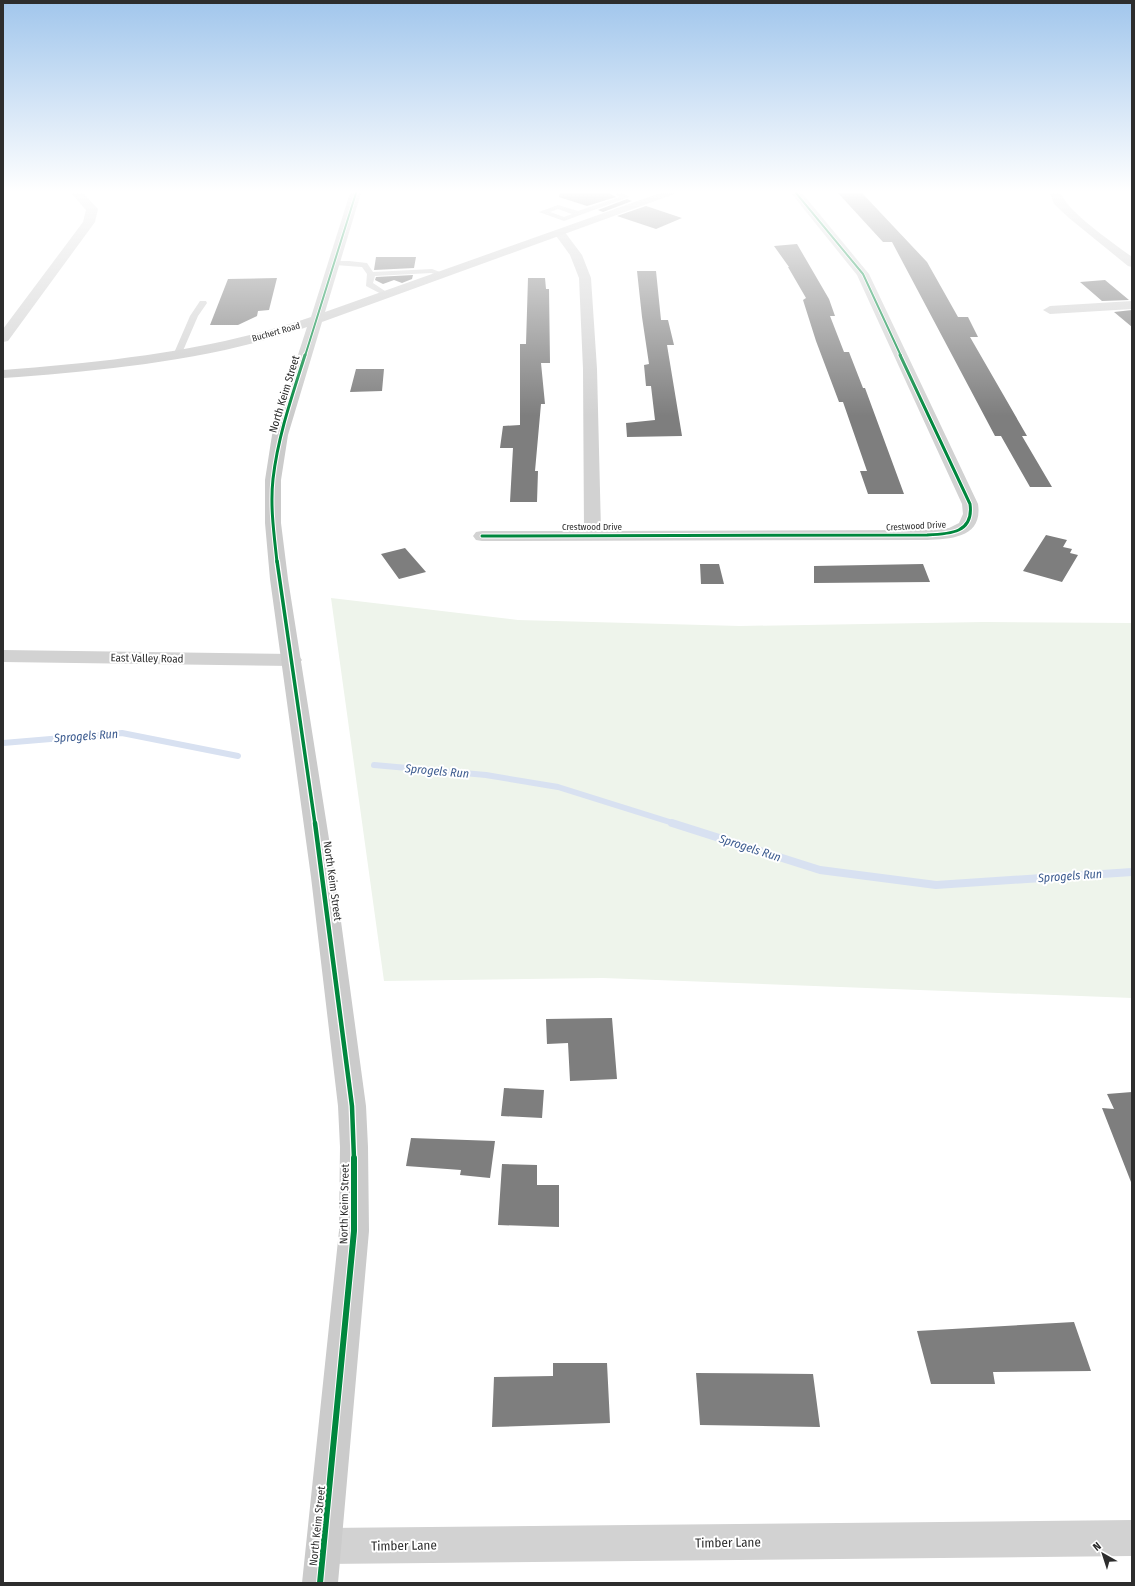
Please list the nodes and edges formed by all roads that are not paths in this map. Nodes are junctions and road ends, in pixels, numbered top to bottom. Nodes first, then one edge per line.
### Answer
1 (56, 267) edge
2 (334, 267) edge
3 (366, 267) edge
4 (466, 267) edge
5 (581, 267) edge
6 (857, 267) edge
7 (371, 274) junction
8 (444, 275) junction
9 (387, 295) junction
10 (203, 302) dead end
11 (1132, 305) edge
12 (1050, 310) dead end
13 (317, 320) junction
14 (3, 338) edge
15 (178, 353) junction
16 (3, 374) edge
17 (593, 535) junction
18 (482, 536) dead end
19 (3, 656) edge
20 (292, 660) junction
21 (1132, 1538) edge
22 (324, 1546) junction
23 (320, 1583) edge

1 - 14 street
2 - 13 street, North Keim Street
3 - 7 lane
4 - 8 street, Buchert Road
5 - 17 street, Crestwood Drive
6 - 17 street, Crestwood Drive
7 - 8 lane
7 - 9 lane
8 - 9 street, Buchert Road
9 - 13 street, Buchert Road
10 - 15 lane
11 - 12 street
13 - 15 street, Buchert Road
13 - 20 street, North Keim Street
15 - 16 street, Buchert Road
17 - 18 street, Crestwood Drive
19 - 20 street, East Valley Road
20 - 22 street, North Keim Street
21 - 22 street, Timber Lane
22 - 23 street, North Keim Street

